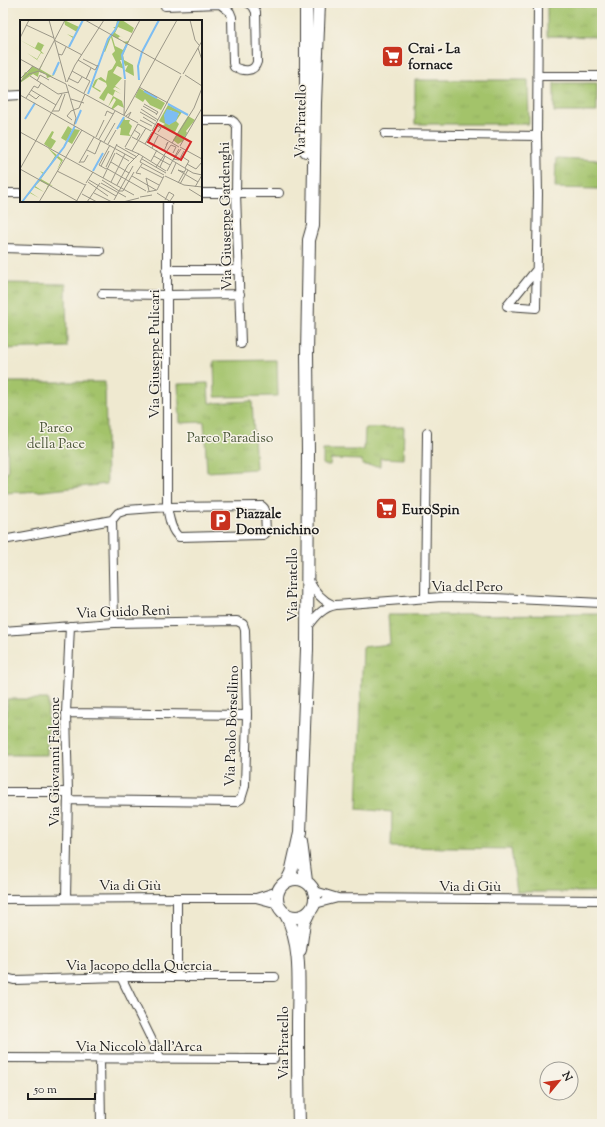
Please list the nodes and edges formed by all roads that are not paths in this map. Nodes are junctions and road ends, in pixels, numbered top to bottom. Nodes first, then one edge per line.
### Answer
1 (165, 3) edge
2 (248, 3) edge
3 (306, 3) edge
4 (319, 3) edge
5 (221, 4) edge
6 (538, 4) edge
7 (538, 76) junction
8 (602, 76) edge
9 (20, 95) edge
10 (3, 96) edge
11 (202, 120) edge
12 (385, 134) dead end
13 (538, 136) junction
14 (3, 193) edge
15 (20, 193) edge
16 (202, 193) edge
17 (236, 193) junction
18 (279, 193) dead end
19 (167, 202) edge
20 (310, 240) junction
21 (3, 248) edge
22 (100, 251) dead end
23 (536, 269) junction
24 (166, 270) junction
25 (239, 270) junction
26 (102, 294) dead end
27 (240, 294) junction
28 (166, 295) junction
29 (241, 344) dead end
30 (427, 433) dead end
31 (167, 507) junction
32 (112, 520) junction
33 (3, 540) edge
34 (307, 578) junction
35 (425, 599) junction
36 (602, 603) edge
37 (333, 605) junction
38 (114, 623) junction
39 (243, 624) joint
40 (70, 626) junction
41 (307, 627) junction
42 (3, 631) edge
43 (66, 713) junction
44 (247, 715) junction
45 (3, 792) edge
46 (68, 796) junction
47 (300, 833) junction
48 (287, 880) junction
49 (306, 881) junction
50 (278, 891) junction
51 (315, 891) junction
52 (66, 898) junction
53 (177, 898) junction
54 (256, 898) junction
55 (338, 898) junction
56 (3, 899) edge
57 (602, 900) edge
58 (281, 909) junction
59 (312, 909) junction
60 (298, 963) junction
61 (3, 977) edge
62 (121, 977) junction
63 (177, 977) junction
64 (274, 977) dead end
65 (3, 1058) edge
66 (100, 1059) junction
67 (161, 1059) junction
68 (274, 1059) dead end
69 (100, 1124) edge
70 (299, 1124) edge

1 - 5 street
2 - 5 street
3 - 20 main road, Via Piratello
4 - 20 main road, Via Piratello
6 - 7 street
7 - 8 street
7 - 13 street
9 - 10 street
11 - 17 street, Via Giuseppe Gardenghi
12 - 13 street
13 - 23 street
14 - 15 street
16 - 17 street
17 - 18 street
17 - 25 street, Via Giuseppe Gardenghi
19 - 24 street, Via Giuseppe Pulicari
20 - 34 main road, Via Piratello
21 - 22 street
23 - 23 street
24 - 25 street
24 - 28 street, Via Giuseppe Pulicari
25 - 27 street, Via Giuseppe Gardenghi
26 - 28 street
27 - 28 street
27 - 29 street, Via Giuseppe Gardenghi
28 - 31 street, Via Giuseppe Pulicari
30 - 35 street
31 - 31 street
31 - 32 street
32 - 33 street
32 - 38 street
34 - 37 street
34 - 41 main road, Via Piratello
35 - 36 street, Via del Pero
35 - 37 street, Via del Pero
37 - 41 street, Via del Pero
38 - 39 street, Via Guido Reni
38 - 40 street, Via Guido Reni
39 - 44 street, Via Paolo Borsellino
40 - 42 street, Via Guido Reni
40 - 43 street, Via Giovanni Falcone
41 - 47 main road, Via Piratello
43 - 44 street
43 - 46 street, Via Giovanni Falcone
44 - 46 street, Via Paolo Borsellino
45 - 46 street
46 - 52 street, Via Giovanni Falcone
47 - 48 main road, Via Piratello
47 - 49 main road, Via Piratello
48 - 49 main road
48 - 50 main road, Via Piratello
49 - 51 main road
50 - 54 street, Via di Giù
50 - 58 main road, Via Piratello
51 - 55 street, Via di Giù
51 - 59 main road, Via Piratello
52 - 53 street, Via di Giù
52 - 56 street, Via di Giù
53 - 54 street, Via di Giù
53 - 63 street
54 - 58 street, Via di Giù
55 - 57 street, Via di Giù
55 - 59 street, Via di Giù
58 - 59 main road
58 - 60 main road, Via Piratello
59 - 60 main road, Via Piratello
60 - 70 main road, Via Piratello
61 - 62 street, Via Jacopo della Quercia
62 - 63 street, Via Jacopo della Quercia
62 - 67 street
63 - 64 street, Via Jacopo della Quercia
65 - 66 street, Via Niccolò dall'Arca
66 - 67 street, Via Niccolò dall'Arca
66 - 69 street
67 - 68 street, Via Niccolò dall'Arca

